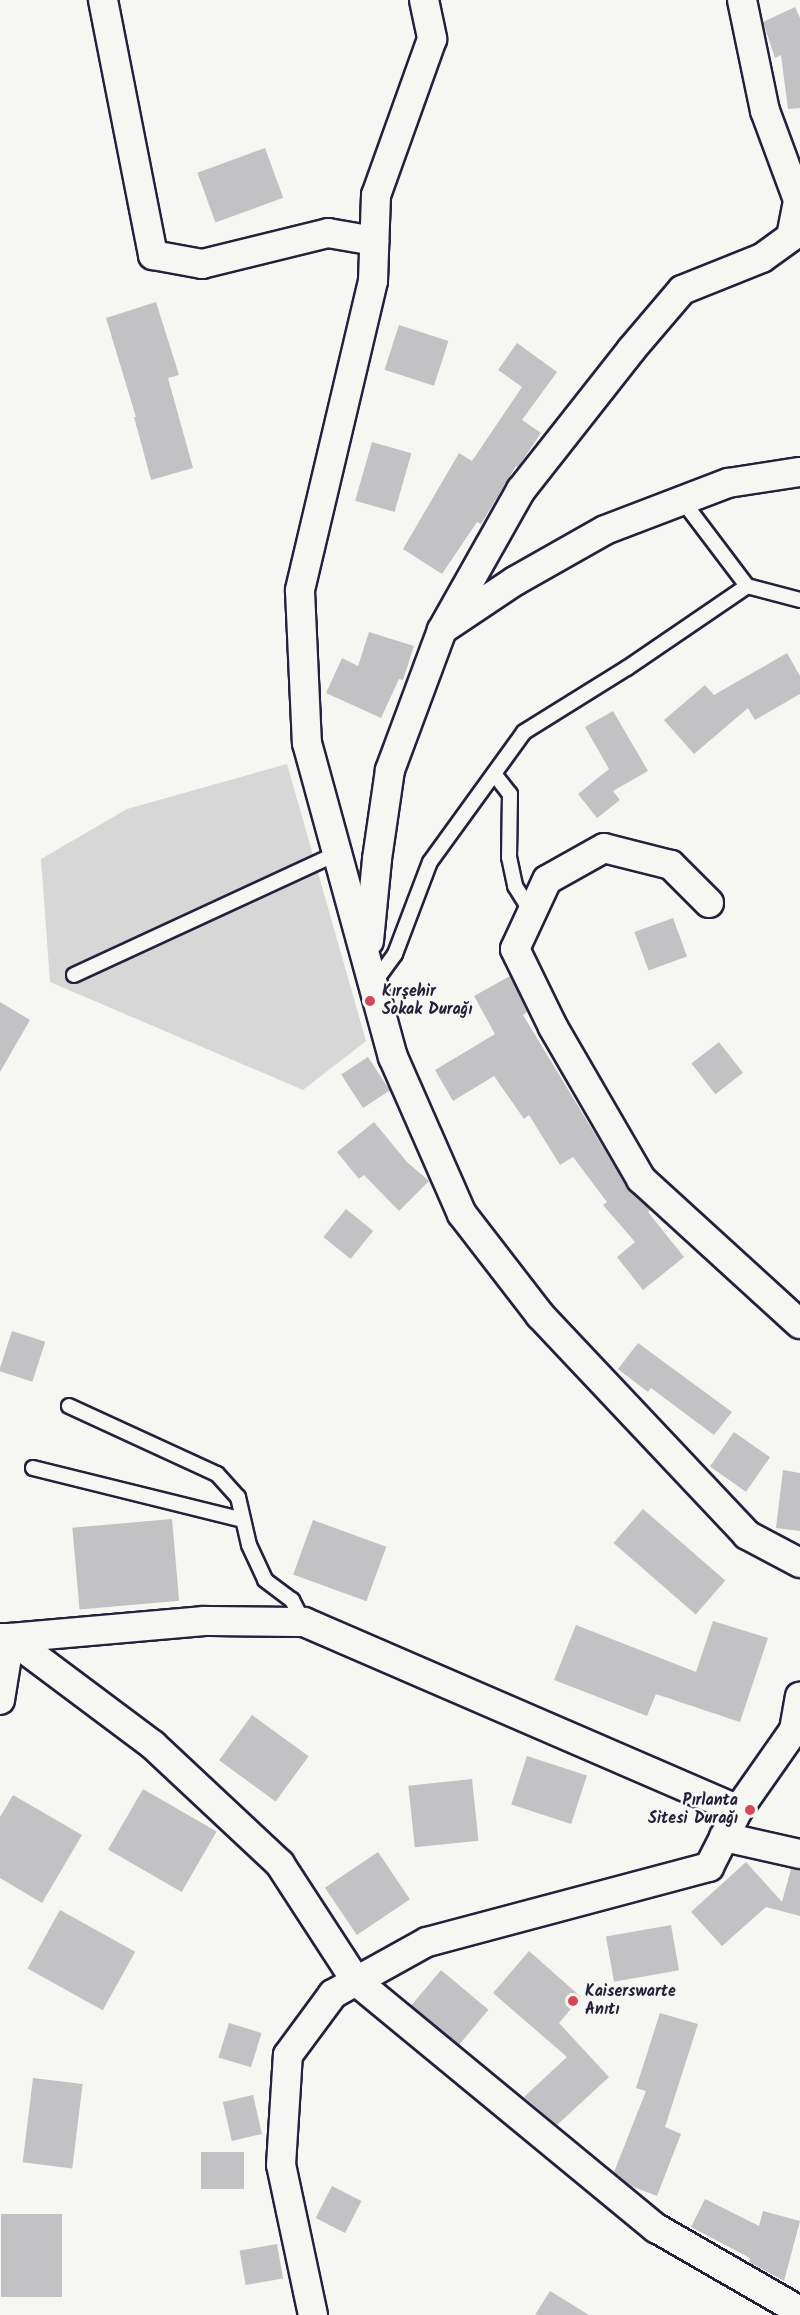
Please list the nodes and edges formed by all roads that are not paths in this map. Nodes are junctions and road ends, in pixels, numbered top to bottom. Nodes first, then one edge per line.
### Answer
1 (103, 0) edge
2 (424, 0) edge
3 (742, 0) edge
4 (374, 241) junction
5 (800, 472) edge
6 (682, 500) junction
7 (747, 586) junction
8 (800, 600) edge
9 (442, 630) junction
10 (495, 775) junction
11 (338, 853) junction
12 (709, 903) dead end
13 (532, 913) junction
14 (371, 972) junction
15 (74, 975) dead end
16 (800, 1324) edge
17 (69, 1406) dead end
18 (33, 1468) dead end
19 (243, 1520) junction
20 (800, 1563) edge
21 (304, 1622) junction
22 (5, 1638) edge
23 (800, 1697) edge
24 (0, 1700) edge
25 (738, 1810) junction
26 (724, 1837) junction
27 (800, 1854) edge
28 (356, 1981) junction
29 (800, 2311) edge
30 (313, 2315) edge

1 - 4 street
2 - 4 street
3 - 9 street
4 - 11 street
5 - 6 street
6 - 7 lane
6 - 9 street
7 - 8 lane
7 - 10 lane
9 - 14 street
10 - 13 lane
10 - 14 lane
11 - 14 street
11 - 15 lane
12 - 13 street
13 - 16 street
14 - 20 street
17 - 19 lane
18 - 19 lane
19 - 21 lane
21 - 22 street
21 - 25 street
22 - 24 street
22 - 28 street
23 - 25 street
25 - 26 street
26 - 27 street
26 - 28 street
28 - 29 street
28 - 30 street

